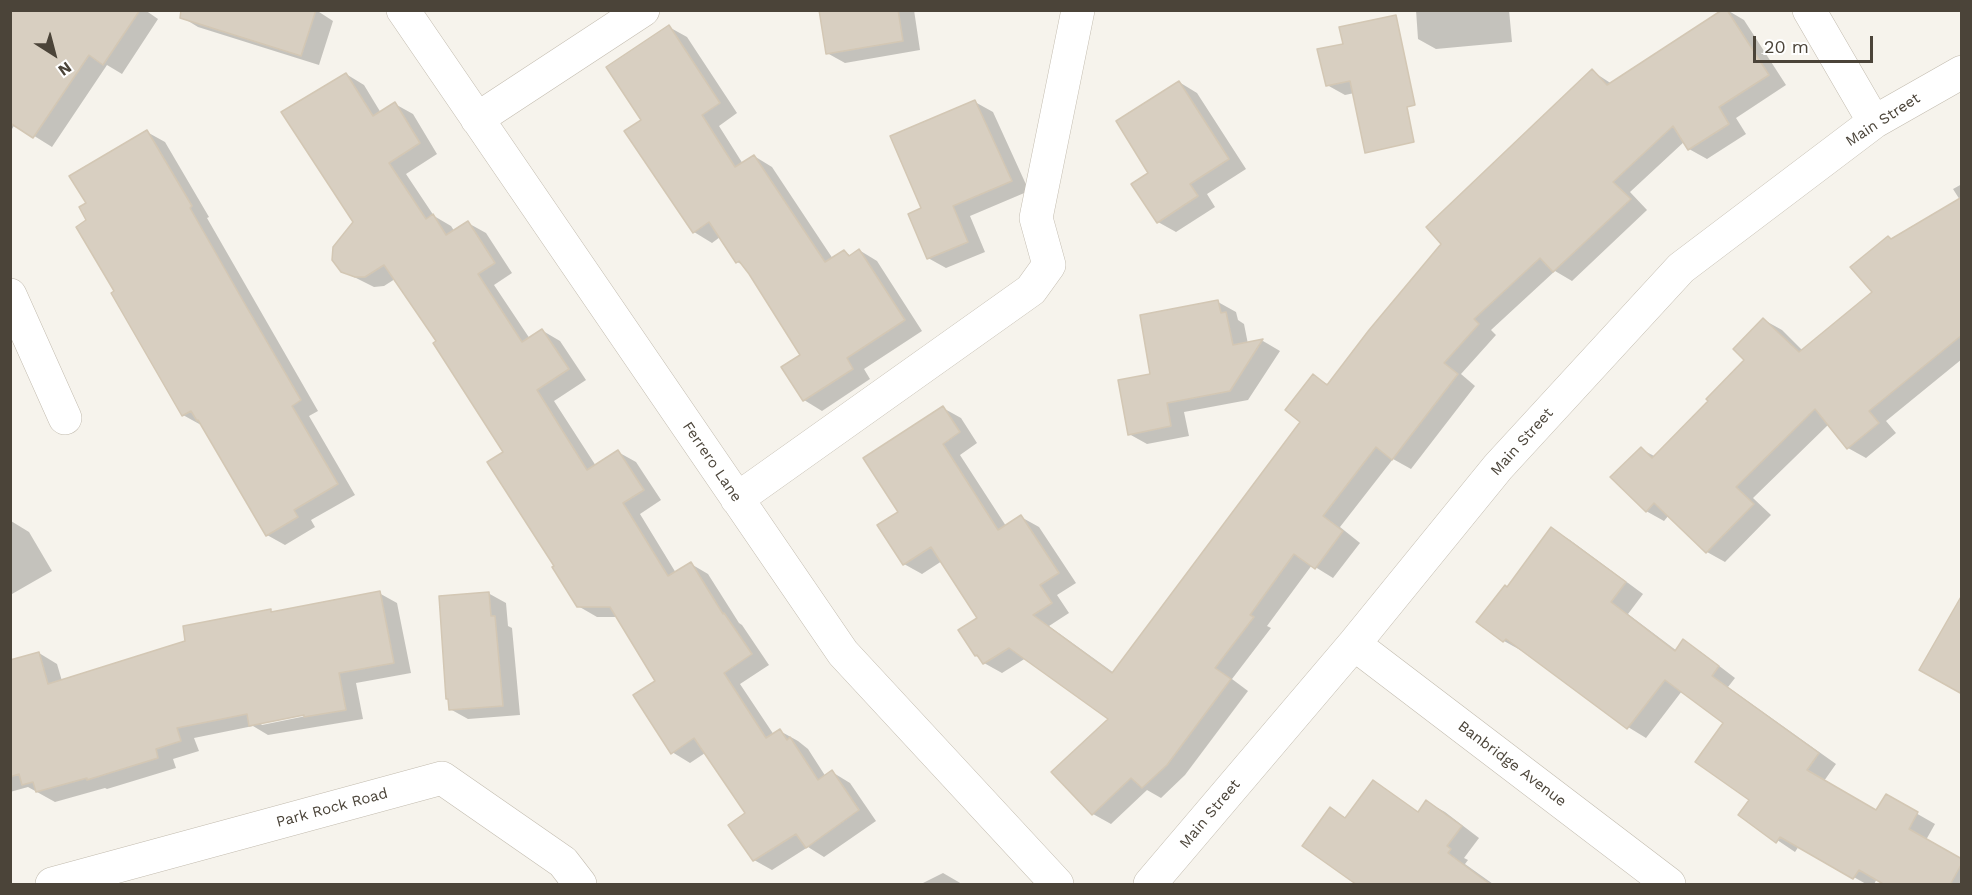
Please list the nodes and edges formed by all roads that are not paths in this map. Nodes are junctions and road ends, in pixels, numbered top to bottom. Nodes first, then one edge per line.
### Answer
1 (403, 10) edge
2 (643, 10) edge
3 (1078, 10) edge
4 (1809, 10) edge
5 (1962, 72) edge
6 (477, 119) junction
7 (1874, 122) junction
8 (10, 295) edge
9 (65, 418) dead end
10 (737, 499) junction
11 (1354, 644) junction
12 (52, 885) edge
13 (580, 885) edge
14 (1057, 885) edge
15 (1150, 885) edge
16 (1670, 885) edge

1 - 6 street, Ferrero Lane
2 - 6 street
3 - 10 street
4 - 7 street
5 - 7 street, Main Street
6 - 10 street, Ferrero Lane
7 - 11 street, Main Street
8 - 9 street
10 - 14 street, Ferrero Lane
11 - 15 street, Main Street
11 - 16 street, Banbridge Avenue
12 - 13 street, Park Rock Road

